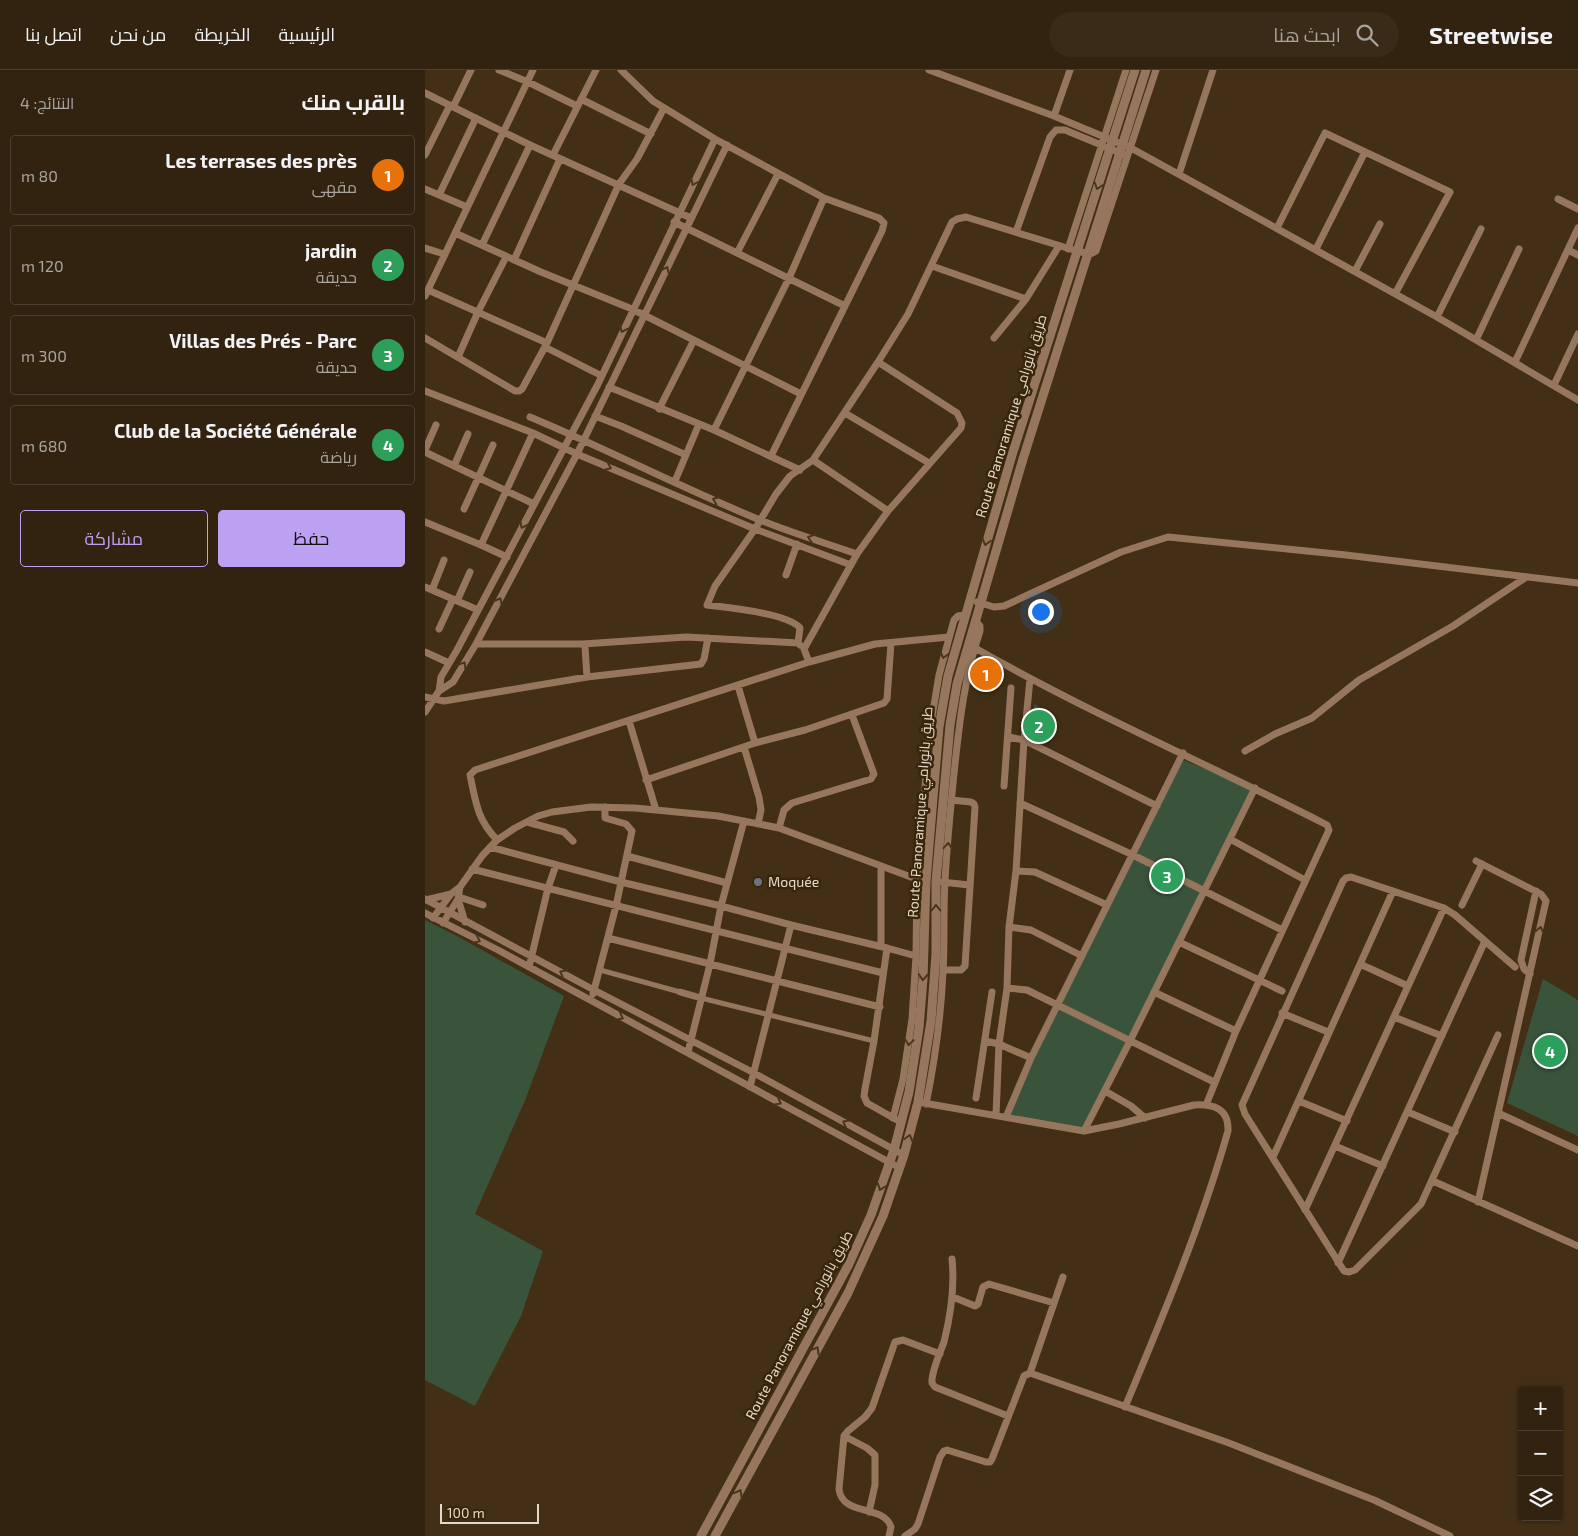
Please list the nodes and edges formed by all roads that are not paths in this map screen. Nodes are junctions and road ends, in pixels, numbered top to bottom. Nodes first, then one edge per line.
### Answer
1 (471, 70) edge
2 (499, 70) edge
3 (533, 70) edge
4 (596, 70) edge
5 (621, 70) edge
6 (929, 70) edge
7 (1070, 70) edge
8 (1126, 70) edge
9 (1135, 70) edge
10 (1146, 70) edge
11 (1156, 70) edge
12 (1213, 70) edge
13 (528, 82) junction
14 (425, 93) edge
15 (579, 103) junction
16 (452, 106) junction
17 (664, 108) junction
18 (1054, 116) junction
19 (476, 118) junction
20 (504, 132) junction
21 (651, 134) junction
22 (715, 139) junction
23 (1107, 142) junction
24 (530, 145) junction
25 (727, 145) junction
26 (1125, 150) junction
27 (1365, 152) junction
28 (425, 155) edge
29 (553, 155) junction
30 (560, 159) junction
31 (778, 174) junction
32 (1179, 174) junction
33 (619, 184) junction
34 (425, 189) edge
35 (439, 195) junction
36 (824, 198) junction
37 (1558, 199) dead end
38 (467, 207) junction
39 (1578, 209) edge
40 (679, 213) junction
41 (691, 218) junction
42 (674, 222) junction
43 (1381, 224) dead end
44 (686, 228) junction
45 (1277, 228) junction
46 (1578, 228) edge
47 (1481, 229) dead end
48 (1016, 232) junction
49 (455, 233) junction
50 (482, 245) junction
51 (1059, 246) junction
52 (425, 248) edge
53 (1316, 249) junction
54 (1519, 249) dead end
55 (1072, 250) junction
56 (1568, 250) junction
57 (737, 253) junction
58 (444, 254) junction
59 (1087, 254) junction
60 (1578, 255) edge
61 (506, 257) junction
62 (514, 260) junction
63 (931, 266) junction
64 (1355, 271) junction
65 (789, 278) junction
66 (573, 286) junction
67 (426, 293) edge
68 (1395, 294) junction
69 (1026, 299) junction
70 (845, 306) junction
71 (632, 309) junction
72 (478, 312) junction
73 (645, 315) junction
74 (1437, 317) junction
75 (1578, 334) edge
76 (425, 338) edge
77 (994, 338) dead end
78 (693, 340) junction
79 (1476, 340) junction
80 (546, 345) junction
81 (458, 357) junction
82 (878, 362) junction
83 (1515, 362) junction
84 (745, 366) junction
85 (602, 376) junction
86 (1554, 385) junction
87 (609, 387) junction
88 (425, 391) edge
89 (801, 394) junction
90 (1578, 400) edge
91 (659, 409) junction
92 (845, 413) junction
93 (595, 416) junction
94 (530, 417) dead end
95 (699, 424) junction
96 (437, 425) dead end
97 (714, 430) junction
98 (533, 433) junction
99 (467, 434) dead end
100 (572, 434) junction
101 (584, 440) junction
102 (493, 445) dead end
103 (564, 448) junction
104 (425, 451) edge
105 (577, 454) junction
106 (686, 455) junction
107 (771, 456) junction
108 (813, 460) junction
109 (929, 463) junction
110 (454, 466) junction
111 (800, 470) junction
112 (478, 477) junction
113 (675, 482) junction
114 (507, 492) junction
115 (534, 504) junction
116 (464, 509) dead end
117 (888, 511) junction
118 (761, 520) junction
119 (425, 522) edge
120 (755, 528) junction
121 (481, 544) junction
122 (797, 544) junction
123 (857, 554) junction
124 (507, 557) junction
125 (444, 560) dead end
126 (851, 565) junction
127 (470, 572) dead end
128 (786, 575) dead end
129 (1525, 578) junction
130 (1578, 583) edge
131 (428, 589) edge
132 (455, 600) junction
133 (969, 600) junction
134 (979, 603) junction
135 (478, 610) junction
136 (965, 615) junction
137 (975, 620) junction
138 (439, 629) dead end
139 (949, 637) junction
140 (708, 638) junction
141 (798, 643) junction
142 (891, 643) junction
143 (476, 644) junction
144 (583, 644) junction
145 (975, 648) junction
146 (804, 649) junction
147 (425, 652) edge
148 (809, 662) junction
149 (449, 663) junction
150 (587, 677) junction
151 (1030, 679) junction
152 (738, 686) junction
153 (1011, 688) dead end
154 (439, 691) junction
155 (425, 697) edge
156 (433, 699) junction
157 (425, 712) edge
158 (852, 715) junction
159 (629, 721) junction
160 (1008, 737) junction
161 (1024, 740) junction
162 (755, 744) junction
163 (744, 747) junction
164 (1245, 751) dead end
165 (1183, 753) junction
166 (646, 780) junction
167 (1004, 786) dead end
168 (1255, 788) junction
169 (951, 800) junction
170 (1020, 803) junction
171 (1157, 806) junction
172 (605, 807) junction
173 (656, 810) junction
174 (744, 821) junction
175 (527, 822) junction
176 (758, 824) junction
177 (779, 828) junction
178 (1230, 839) junction
179 (497, 840) junction
180 (573, 841) dead end
181 (490, 847) junction
182 (1133, 855) junction
183 (627, 856) junction
184 (556, 864) junction
185 (881, 866) junction
186 (472, 869) junction
187 (1015, 872) junction
188 (921, 880) junction
189 (1305, 880) junction
190 (621, 882) junction
191 (941, 882) junction
192 (727, 883) junction
193 (969, 885) junction
194 (460, 886) junction
195 (548, 888) junction
196 (1204, 891) junction
197 (1393, 891) junction
198 (1536, 891) junction
199 (451, 894) junction
200 (459, 898) junction
201 (425, 900) edge
202 (483, 905) dead end
203 (1462, 905) dead end
204 (616, 906) junction
205 (721, 906) junction
206 (1107, 906) junction
207 (440, 908) junction
208 (1444, 908) junction
209 (449, 913) junction
210 (425, 914) edge
211 (433, 918) junction
212 (465, 922) junction
213 (443, 923) junction
214 (791, 926) junction
215 (1009, 927) junction
216 (1282, 930) junction
217 (717, 931) junction
218 (607, 938) junction
219 (1485, 941) junction
220 (1179, 942) junction
221 (884, 947) junction
222 (785, 948) junction
223 (532, 956) junction
224 (916, 956) junction
225 (1082, 956) junction
226 (710, 964) junction
227 (1360, 964) junction
228 (529, 967) junction
229 (1515, 967) dead end
230 (600, 970) junction
231 (943, 970) junction
232 (883, 973) junction
233 (1531, 974) junction
234 (778, 981) junction
235 (1259, 981) junction
236 (1408, 986) junction
237 (1007, 988) junction
238 (594, 990) junction
239 (1282, 991) dead end
240 (680, 992) joint
241 (992, 992) dead end
242 (1154, 992) junction
243 (701, 998) junction
244 (591, 1002) junction
245 (1058, 1005) junction
246 (879, 1007) junction
247 (1282, 1013) junction
248 (769, 1014) junction
249 (1395, 1017) junction
250 (1236, 1032) junction
251 (1328, 1032) junction
252 (1498, 1035) dead end
253 (1442, 1036) junction
254 (691, 1040) junction
255 (874, 1041) junction
256 (985, 1041) junction
257 (1130, 1041) junction
258 (999, 1044) junction
259 (688, 1052) junction
260 (1031, 1058) junction
261 (754, 1073) junction
262 (1214, 1082) junction
263 (750, 1087) junction
264 (1105, 1091) junction
265 (976, 1098) dead end
266 (1299, 1101) junction
267 (922, 1103) junction
268 (997, 1104) junction
269 (1206, 1105) junction
270 (1010, 1107) junction
271 (1408, 1112) junction
272 (1498, 1113) junction
273 (996, 1115) junction
274 (1006, 1117) junction
275 (893, 1118) junction
276 (1145, 1118) junction
277 (1347, 1121) junction
278 (902, 1122) junction
279 (1084, 1131) junction
280 (1455, 1132) junction
281 (1335, 1146) junction
282 (894, 1150) junction
283 (1578, 1150) edge
284 (904, 1155) junction
285 (1273, 1157) junction
286 (890, 1163) junction
287 (1383, 1166) junction
288 (900, 1168) junction
289 (1433, 1181) junction
290 (1479, 1202) junction
291 (1305, 1210) junction
292 (1578, 1246) edge
293 (952, 1259) dead end
294 (1338, 1263) junction
295 (1063, 1277) dead end
296 (953, 1296) junction
297 (1054, 1303) junction
298 (940, 1354) junction
299 (1030, 1373) junction
300 (1125, 1407) junction
301 (1009, 1416) junction
302 (844, 1436) junction
303 (869, 1512) junction
304 (701, 1536) edge
305 (715, 1536) edge
306 (889, 1536) edge
307 (905, 1536) edge
308 (1450, 1536) edge

1 - 16 street
2 - 13 street
3 - 13 street
4 - 15 street
5 - 17 street
6 - 18 street
7 - 18 street
8 - 23 street
9 - 23 street, Route Panoramique طريق بانورامي
10 - 26 street, Route Panoramique طريق بانورامي
11 - 26 street
12 - 32 street
13 - 15 street
13 - 20 street
14 - 16 street
15 - 21 street
15 - 29 street
16 - 19 street
16 - 28 street
17 - 21 street
17 - 22 street
18 - 23 street
19 - 20 street
19 - 35 street
20 - 24 street
20 - 38 street
21 - 33 street
22 - 25 street
22 -> 40 street
23 - 26 street
23 - 48 street
23 - 55 street, Route Panoramique طريق بانورامي
24 - 29 street
24 - 50 street
25 - 31 street
25 - 41 street
26 - 32 street
26 - 59 street, Route Panoramique طريق بانورامي
27 - 45 street
27 - 53 street
27 - 68 street
29 - 30 street
30 - 33 street
30 - 62 street
31 - 36 street
31 - 57 street
32 - 45 street
33 - 40 street
33 - 66 street
34 - 35 street
35 - 38 street
36 - 65 street
36 - 70 street
37 - 39 street
38 - 49 street
40 - 41 street
40 - 42 street
41 - 44 street
42 - 44 street
42 - 71 street
43 - 64 street
44 - 57 street
73 -> 44 street
45 - 53 street
46 - 56 street
47 - 74 street
48 - 51 street
48 - 63 street
49 - 50 street
49 - 58 street
50 - 61 street
51 - 55 street
51 - 69 street
52 - 58 street
53 - 64 street
54 - 79 street
55 - 59 street
55 -> 133 street, Route Panoramique طريق بانورامي
56 - 60 street
56 - 83 street
57 - 65 street
58 - 67 street
59 - 134 street, Route Panoramique طريق بانورامي
61 - 62 street
61 - 72 street
62 - 66 street
63 - 69 street
63 - 82 street
64 - 68 street
65 - 70 street
65 - 84 street
66 - 71 street
66 - 80 street
67 - 72 street
68 - 74 street
69 - 77 street
70 - 89 street
71 - 73 street
71 -> 85 street
72 - 80 street
72 - 81 street
73 - 78 street
73 - 87 street
74 - 79 street
75 - 86 street
76 - 81 street
78 - 84 street
78 - 91 street
79 - 83 street
80 - 81 street
80 - 85 street
82 - 92 street
82 - 109 street
83 - 86 street
84 - 89 street
84 - 97 street
85 - 100 street
86 - 90 street
87 - 91 street
87 - 93 street
88 - 98 street
89 - 107 street
91 - 95 street
92 - 108 street
92 - 109 street
93 - 101 street
93 - 106 street
94 - 100 street
95 - 97 street
95 - 106 street
96 - 104 street
97 - 107 street
98 - 103 street
98 - 114 street
99 - 110 street
100 - 101 street
100 - 103 street
101 - 105 street
101 - 113 street
102 - 112 street
103 - 105 street
103 - 115 street
104 - 110 street
105 -> 120 street
143 -> 105 street
106 - 113 street
107 - 111 street
108 - 111 street
108 - 117 street
109 - 117 street
110 - 112 street
111 - 118 street
112 - 114 street
112 - 116 street
118 -> 113 street
114 - 115 street
114 - 121 street
115 -> 124 street
117 - 123 street
118 - 120 street
123 -> 118 street
119 - 121 street
120 - 122 street
120 - 141 street
121 - 124 street
122 - 126 street
122 - 128 street
123 - 126 street
124 - 135 street
125 - 131 street
126 - 146 street
127 - 132 street
129 - 130 street
129 - 134 street
129 - 164 street
131 - 132 street
132 - 135 street
132 - 138 street
133 - 134 street
133 - 136 street, Route Panoramique طريق بانورامي
134 - 137 street, Route Panoramique طريق بانورامي
135 - 149 street
136 - 139 street
136 - 188 street, Route Panoramique طريق بانورامي
137 - 145 street
137 - 191 street, Route Panoramique طريق بانورامي
139 - 142 street
139 -> 188 street
140 - 141 street
140 - 144 street
140 - 150 street
141 - 146 street
142 - 148 street
142 - 158 street
143 - 144 street
154 -> 143 street
144 - 150 street
145 - 151 street
145 - 169 street
146 - 148 street
147 - 149 street
148 - 152 street
149 - 154 street
150 - 156 street
151 - 161 street
151 - 165 street
152 - 159 street
152 - 162 street
153 - 160 street
154 - 156 street
155 - 156 street
156 - 157 street
158 - 162 street
158 - 177 street
159 - 166 street
159 - 179 street
160 - 161 street
160 - 167 street
161 - 170 street
161 - 171 street
162 - 163 street
163 - 166 street
163 - 176 street
165 - 168 street
165 - 171 street
166 - 173 street
168 - 178 street
168 - 189 street
191 -> 169 street
169 - 193 street
170 - 182 street
170 - 187 street
171 - 182 street
172 - 173 street
172 - 175 street
172 - 183 street
173 - 174 street
174 - 176 street
174 - 192 street
175 - 179 street
175 - 180 street
176 - 177 street
177 - 185 street
178 - 189 street
178 - 196 street
179 - 181 street
181 - 184 street
181 - 186 street
182 - 196 street
182 - 206 street
183 - 190 street
183 - 192 street
184 - 190 street
184 - 195 street
185 - 188 street
185 - 221 street
186 - 194 street
186 - 195 street
187 - 206 street
187 - 215 street
188 - 191 street
188 - 224 street
188 -> 278 street, Route Panoramique طريق بانورامي
189 - 216 street
190 - 204 street
190 - 205 street
191 - 193 street
191 - 231 street
267 -> 191 street, Route Panoramique طريق بانورامي
192 - 205 street
193 - 231 street
194 - 199 street
194 - 200 street
195 - 204 street
195 - 223 street
196 - 216 street
196 - 220 street
197 - 208 street
197 - 227 street
197 - 247 street
198 - 203 street
198 - 233 street
233 -> 198 street
199 - 201 street
199 - 207 street
200 - 202 street
200 - 209 street
200 - 212 street
201 - 207 street
204 - 217 street
204 - 218 street
205 - 214 street
205 - 217 street
206 - 225 street
207 - 209 street
207 - 211 street
208 - 219 street
208 - 236 street
209 - 212 street
209 - 213 street
210 - 211 street
211 - 213 street
212 - 223 street
213 -> 228 street
214 - 221 street
214 - 222 street
215 - 225 street
215 - 237 street
216 - 235 street
217 - 222 street
217 - 226 street
218 - 226 street
218 - 230 street
219 - 229 street
219 - 253 street
220 - 235 street
220 - 242 street
221 - 224 street
221 - 232 street
222 - 232 street
222 - 234 street
223 - 228 street
238 -> 223 street
224 -> 275 street
225 - 245 street
226 - 234 street
226 - 243 street
227 - 236 street
227 - 251 street
228 - 244 street
230 - 238 street
230 - 240 street
231 - 267 street
232 - 246 street
233 - 272 street
234 - 246 street
234 - 248 street
235 - 239 street
235 - 250 street
236 - 249 street
237 - 245 street
237 - 258 street
238 - 244 street
238 - 254 street
240 - 243 street
241 - 256 street
242 - 250 street
242 - 257 street
243 - 248 street
243 - 254 street
244 -> 259 street
245 - 257 street
245 - 260 street
246 - 255 street
247 - 251 street
247 - 285 street
248 - 255 street
248 - 261 street
249 - 253 street
249 - 277 street
250 - 262 street
251 - 266 street
252 - 280 street
253 - 271 street
254 - 259 street
254 - 261 street
255 - 275 street
256 - 258 street
256 - 265 street
257 - 262 street
257 - 264 street
258 - 260 street
258 - 268 street
259 - 263 street
260 - 270 street
261 - 263 street
282 -> 261 street
262 - 269 street
263 -> 286 street
264 - 276 street
264 - 279 street
266 - 277 street
266 - 285 street
267 - 273 street
284 -> 267 street, Route Panoramique طريق بانورامي
268 - 270 street
268 - 273 street
269 - 276 street
269 - 300 street
270 - 274 street
271 - 280 street
271 - 287 street
272 - 283 street
272 - 290 street
273 - 274 street
274 - 279 street
275 - 278 street
276 - 279 street
277 - 281 street
278 - 282 street, Route Panoramique طريق بانورامي
280 - 289 street
281 - 287 street
281 - 291 street
282 - 284 street
282 - 286 street, Route Panoramique طريق بانورامي
284 - 288 street, Route Panoramique طريق بانورامي
285 - 291 street
286 - 288 street
286 -> 304 street, Route Panoramique طريق بانورامي
287 - 294 street
305 -> 288 street, Route Panoramique طريق بانورامي
289 - 290 street
289 - 294 street
290 - 292 street
291 - 294 street
293 - 296 street
295 - 297 street
296 - 297 street
296 - 298 street
297 - 299 street
298 - 301 street
298 - 302 street
299 - 300 street
299 - 301 street
300 - 308 street
301 - 307 street
302 - 303 street
302 - 303 street
303 - 306 street

